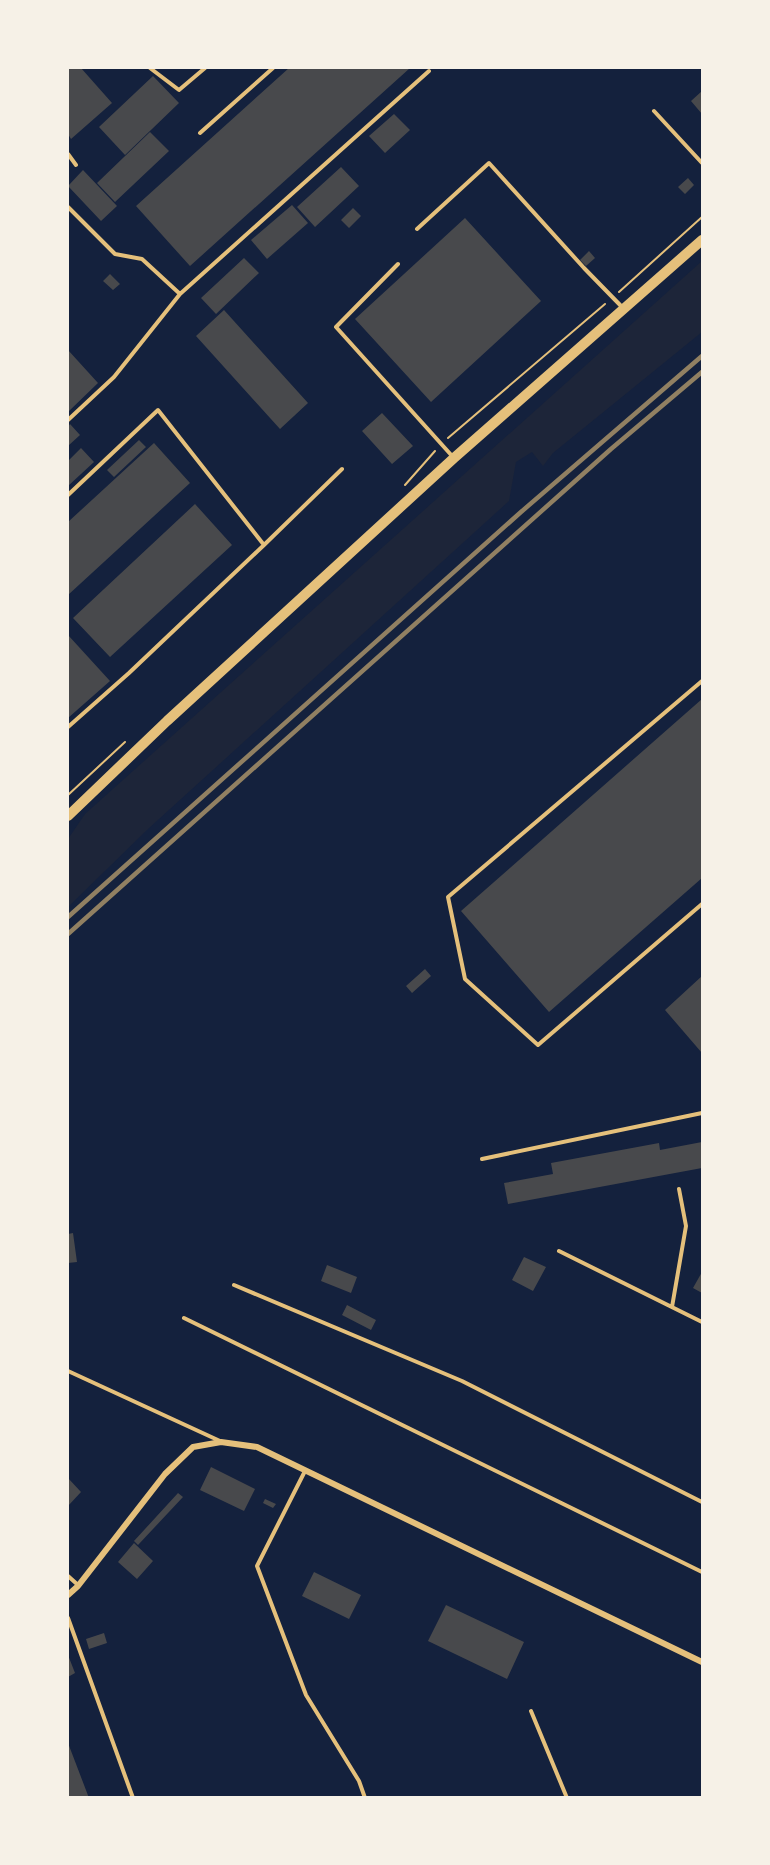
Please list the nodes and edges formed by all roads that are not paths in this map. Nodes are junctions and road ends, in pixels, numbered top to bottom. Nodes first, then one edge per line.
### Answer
1 (150, 68) edge
2 (205, 68) edge
3 (273, 68) edge
4 (429, 71) dead end
5 (654, 111) dead end
6 (200, 133) dead end
7 (68, 154) edge
8 (702, 163) edge
9 (76, 165) dead end
10 (68, 207) edge
11 (417, 229) dead end
12 (702, 240) edge
13 (398, 264) dead end
14 (180, 294) junction
15 (624, 309) junction
16 (68, 420) edge
17 (454, 458) junction
18 (342, 469) dead end
19 (68, 495) edge
20 (264, 545) junction
21 (702, 681) edge
22 (68, 727) edge
23 (68, 816) edge
24 (702, 904) edge
25 (702, 1113) edge
26 (482, 1159) dead end
27 (679, 1189) dead end
28 (559, 1251) dead end
29 (234, 1285) dead end
30 (672, 1307) junction
31 (184, 1318) dead end
32 (702, 1322) edge
33 (69, 1373) edge
34 (220, 1442) junction
35 (305, 1471) junction
36 (702, 1502) edge
37 (702, 1572) edge
38 (68, 1576) edge
39 (78, 1586) junction
40 (68, 1595) edge
41 (68, 1618) edge
42 (702, 1662) edge
43 (531, 1711) dead end
44 (133, 1797) edge
45 (365, 1797) edge
46 (567, 1797) edge

1 - 2 lane
3 - 6 lane
4 - 14 lane
5 - 8 lane
7 - 9 lane
10 - 14 lane
11 - 15 lane
12 - 15 street
13 - 17 lane
14 - 16 lane
15 - 17 street
17 - 23 street
18 - 20 lane
19 - 20 lane
20 - 22 lane
21 - 24 lane
25 - 26 lane
27 - 30 lane
28 - 30 lane
29 - 36 lane
30 - 32 lane
31 - 37 lane
33 - 34 lane
34 - 35 street
34 - 39 street
35 - 42 street
35 - 45 lane
38 - 39 lane
39 - 40 street
41 - 44 lane
43 - 46 lane

